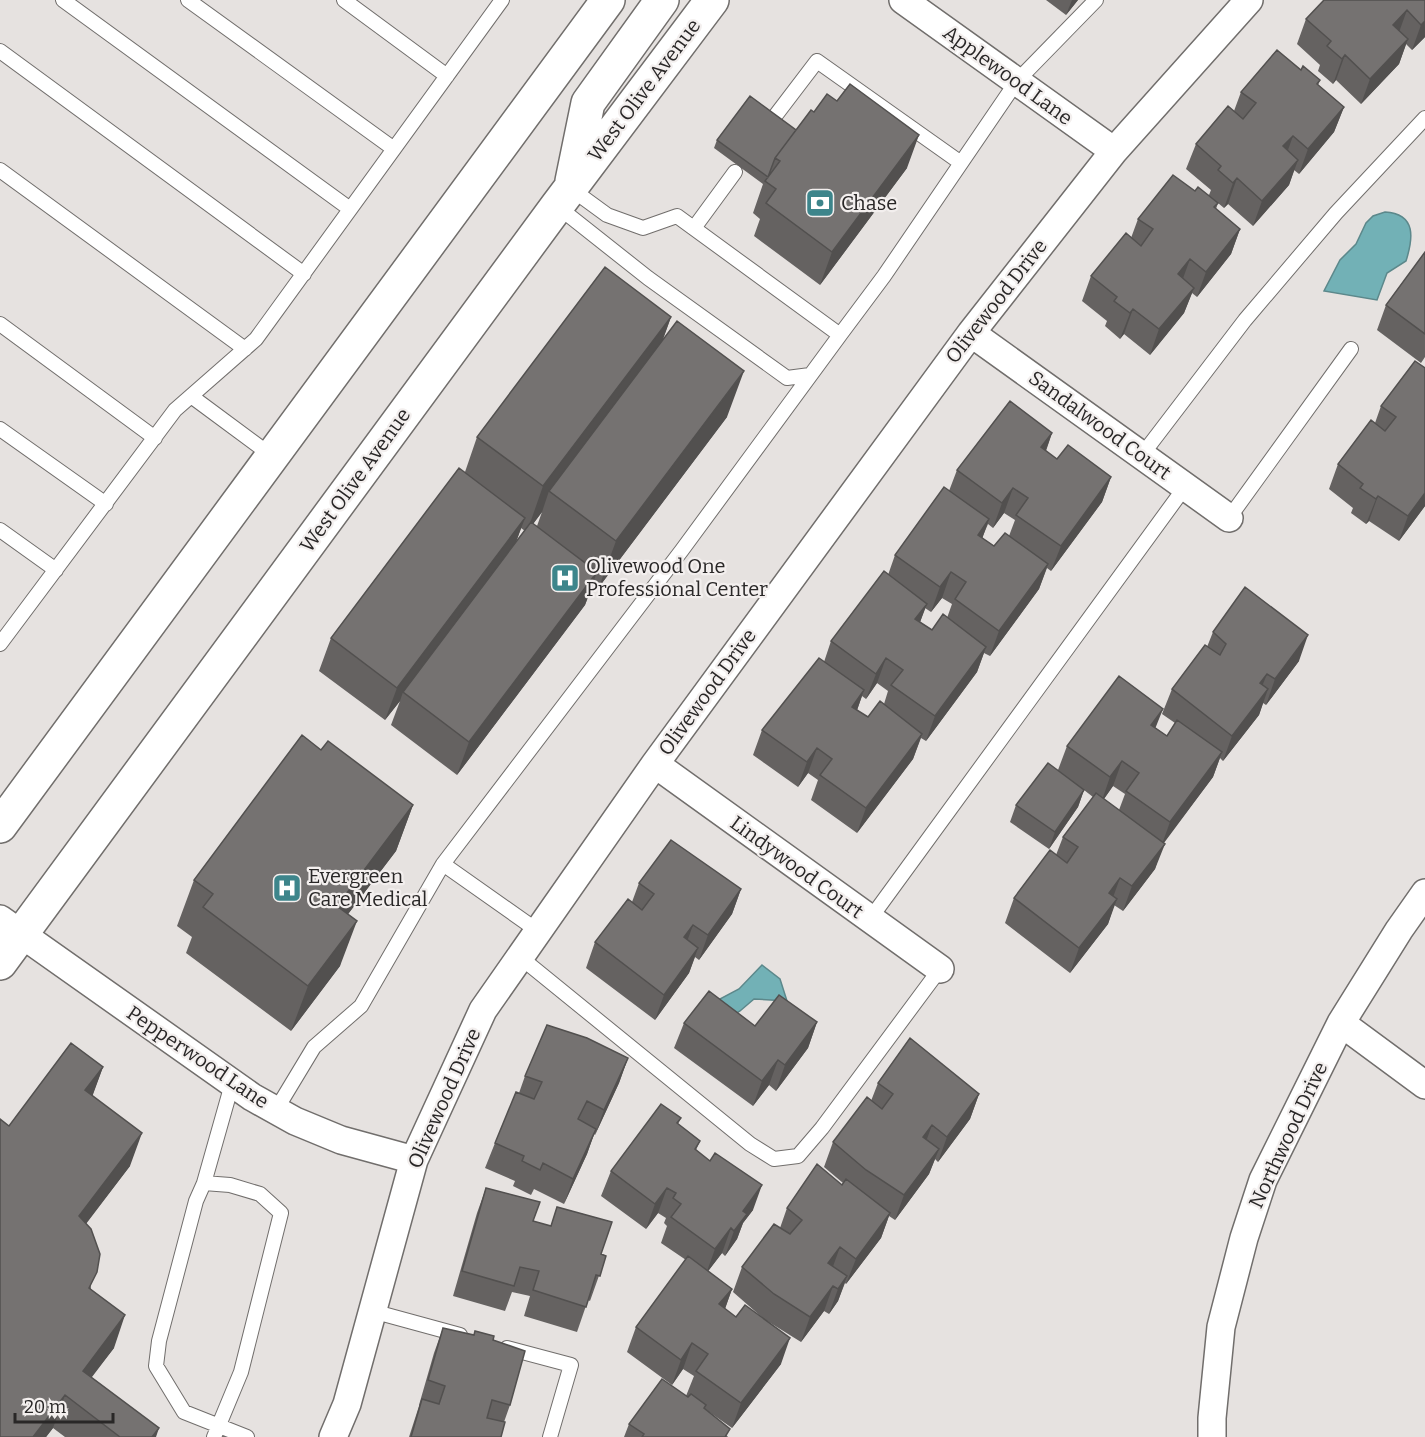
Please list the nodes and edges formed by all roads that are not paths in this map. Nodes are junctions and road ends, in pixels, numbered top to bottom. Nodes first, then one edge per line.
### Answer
1 (63, 0) edge
2 (188, 0) edge
3 (344, 0) edge
4 (608, 0) edge
5 (662, 0) edge
6 (712, 0) edge
7 (903, 0) edge
8 (1096, 0) edge
9 (1249, 0) edge
10 (497, 2) edge
11 (0, 51) edge
12 (447, 76) junction
13 (1017, 81) junction
14 (1425, 118) edge
15 (766, 128) edge
16 (394, 149) junction
17 (1114, 150) junction
18 (962, 163) junction
19 (0, 170) edge
20 (735, 172) dead end
21 (564, 197) junction
22 (351, 209) junction
23 (694, 228) junction
24 (304, 274) junction
25 (0, 324) edge
26 (971, 333) junction
27 (840, 335) junction
28 (245, 349) junction
29 (1351, 349) dead end
30 (810, 375) junction
31 (191, 396) junction
32 (0, 429) edge
33 (155, 438) junction
34 (1142, 455) junction
35 (272, 456) junction
36 (1185, 487) junction
37 (106, 504) junction
38 (1229, 518) joint
39 (0, 530) edge
40 (56, 570) junction
41 (2, 638) edge
42 (655, 764) junction
43 (0, 826) edge
44 (443, 864) junction
45 (1425, 892) edge
46 (870, 920) junction
47 (10, 927) edge
48 (538, 931) junction
49 (520, 957) junction
50 (0, 963) edge
51 (940, 969) joint
52 (1341, 1023) junction
53 (232, 1084) junction
54 (1425, 1086) edge
55 (276, 1110) junction
56 (414, 1160) junction
57 (204, 1183) junction
58 (372, 1311) junction
59 (472, 1338) edge
60 (494, 1344) edge
61 (216, 1432) edge
62 (247, 1437) edge
63 (333, 1437) edge
64 (550, 1437) edge
65 (1212, 1437) edge

1 - 22 lane
2 - 16 lane
3 - 12 lane
4 - 35 main road
5 - 21 main road
6 - 21 main road, West Olive Avenue
7 - 13 street, Applewood Lane
8 - 13 lane
9 - 17 street, Olivewood Drive
10 - 12 lane
11 - 24 lane
12 - 16 lane
13 - 17 street, Applewood Lane
13 - 18 lane
14 - 34 lane
15 - 18 lane
16 - 22 lane
17 - 26 street, Olivewood Drive
18 - 27 lane
19 - 28 lane
20 - 23 lane
21 - 23 lane
21 - 30 lane
21 - 47 main road, West Olive Avenue
22 - 24 lane
23 - 27 lane
24 - 28 lane
25 - 33 lane
26 - 34 street, Sandalwood Court
26 - 42 street, Olivewood Drive
27 - 30 lane
28 - 31 lane
29 - 38 lane
30 - 44 lane
31 - 33 lane
31 - 35 lane
32 - 37 lane
33 - 37 lane
34 - 36 street, Sandalwood Court
35 - 43 main road
36 - 38 street, Sandalwood Court
36 - 46 lane
37 - 40 lane
39 - 40 lane
40 - 41 lane
42 - 46 street, Lindywood Court
42 - 48 street, Olivewood Drive
44 - 48 lane
44 - 55 lane
45 - 52 street, Northwood Drive
46 - 51 street, Lindywood Court
47 - 50 main road, West Olive Avenue
47 - 53 street, Pepperwood Lane
48 - 49 street, Olivewood Drive
49 - 51 lane
49 - 56 street, Olivewood Drive
52 - 54 street
52 - 65 street, Northwood Drive
53 - 55 street, Pepperwood Lane
53 - 57 lane
55 - 56 street, Pepperwood Lane
56 - 58 street, Olivewood Drive
57 - 61 lane
57 - 61 lane
58 - 59 lane
58 - 63 street, Olivewood Drive
60 - 64 lane
61 - 62 lane

